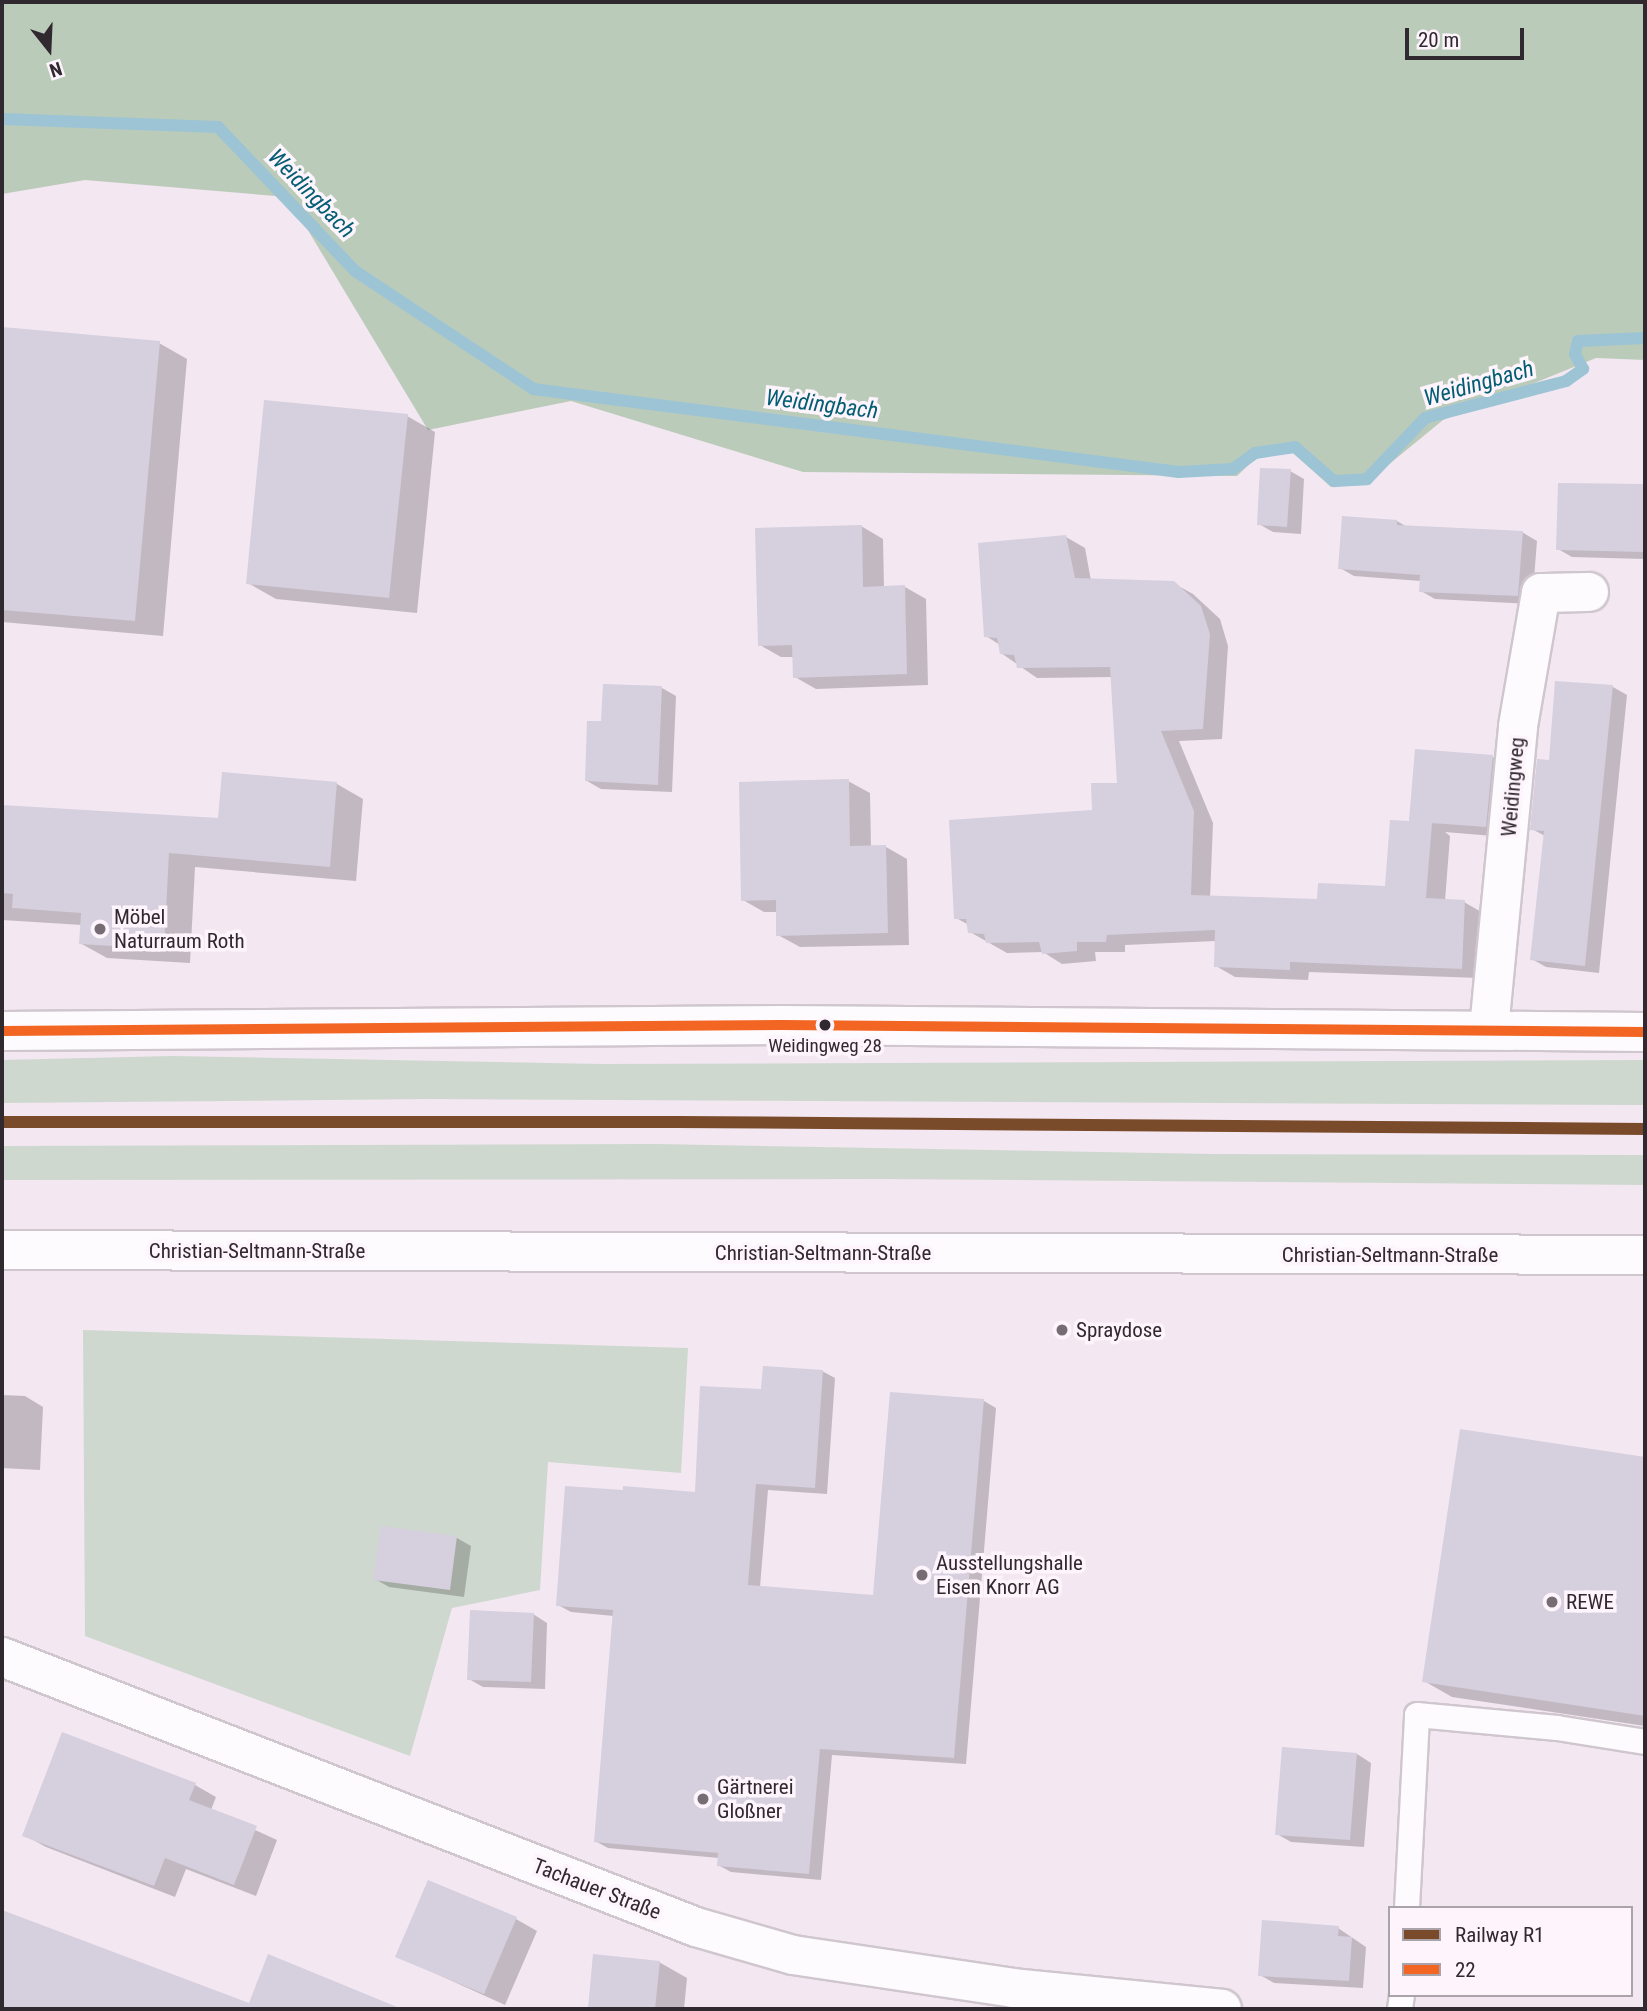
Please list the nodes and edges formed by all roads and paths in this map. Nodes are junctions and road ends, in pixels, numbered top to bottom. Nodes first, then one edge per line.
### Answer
1 (1589, 592) dead end
2 (1489, 1029) junction
3 (2, 1031) edge
4 (1645, 1032) edge
5 (2, 1250) edge
6 (1645, 1255) edge
7 (2, 1657) edge
8 (1645, 1742) edge
9 (1407, 1906) edge
10 (1222, 2009) edge

1 - 2 street, Weidingweg
2 - 3 street
2 - 4 street
5 - 6 street, Christian-Seltmann-Straße
7 - 10 street, Tachauer Straße
8 - 9 lane

